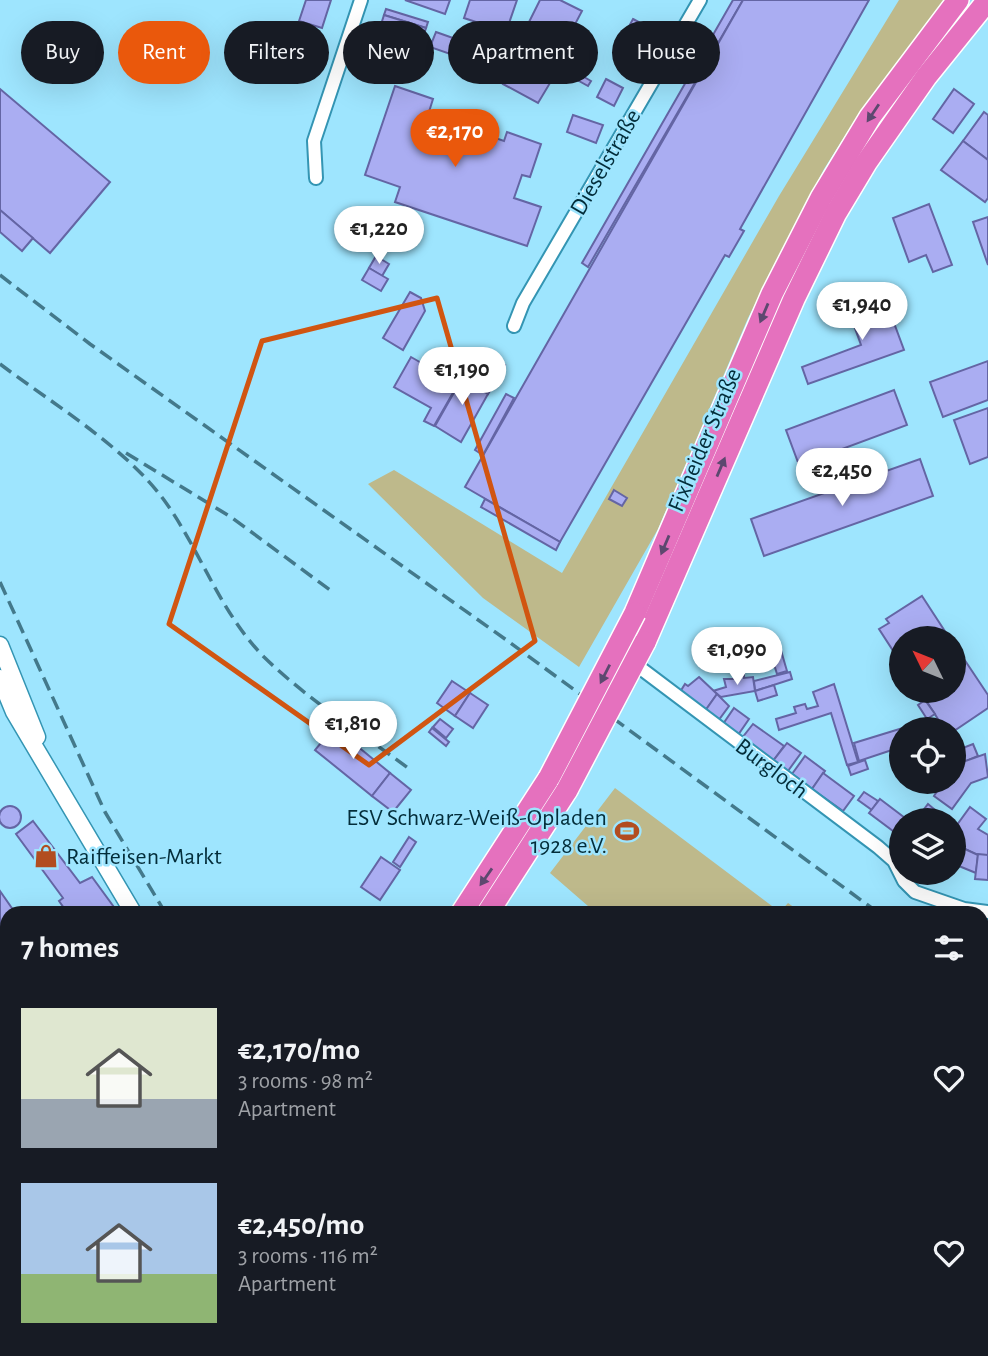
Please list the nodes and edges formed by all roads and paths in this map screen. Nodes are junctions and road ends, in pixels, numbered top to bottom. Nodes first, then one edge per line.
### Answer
1 (361, 0) edge
2 (700, 0) edge
3 (958, 0) edge
4 (988, 0) edge
5 (316, 178) dead end
6 (514, 326) dead end
7 (0, 645) edge
8 (624, 655) dead end
9 (0, 678) edge
10 (46, 762) junction
11 (558, 784) junction
12 (129, 906) edge
13 (467, 906) edge
14 (491, 906) edge
15 (960, 906) edge

1 - 5 street
2 - 6 street, Dieselstraße
3 -> 11 highway, Fixheider Straße, bridge
11 -> 4 highway, Fixheider Straße, bridge
7 - 10 main road
8 - 15 street, Burgloch
9 - 10 main road
10 - 12 main road
11 -> 13 highway, Fixheider Straße
11 - 14 highway, Fixheider Straße

